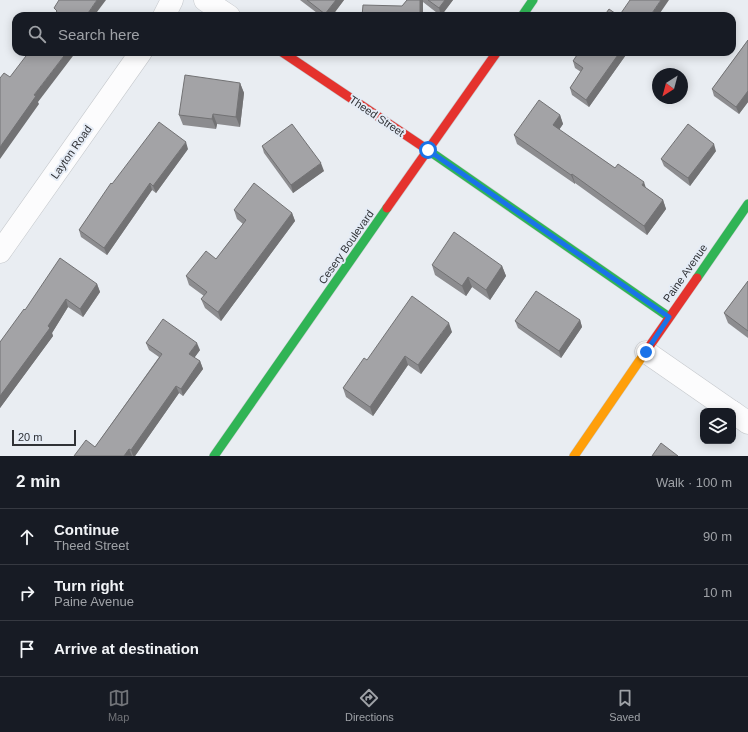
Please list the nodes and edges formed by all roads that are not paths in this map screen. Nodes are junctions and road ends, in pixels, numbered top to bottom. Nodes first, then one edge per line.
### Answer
1 (172, 0) edge
2 (205, 0) edge
3 (533, 0) edge
4 (166, 12) edge
5 (223, 12) edge
6 (525, 12) edge
7 (138, 56) edge
8 (288, 56) edge
9 (494, 56) edge
10 (428, 150) junction
11 (748, 204) edge
12 (0, 252) edge
13 (669, 317) junction
14 (646, 352) junction
15 (726, 408) edge
16 (736, 415) edge
17 (748, 423) edge
18 (214, 456) edge
19 (574, 456) edge

1 - 4 street
2 - 5 street
3 - 6 street
7 - 12 street, Layton Road
8 - 10 street, Theed Street
9 - 10 street, Cesery Boulevard
10 - 13 street, Theed Street
10 - 18 street, Cesery Boulevard
11 - 13 street, Paine Avenue
13 - 14 street, Paine Avenue
14 - 15 street
14 - 19 street, Paine Avenue
16 - 17 street

